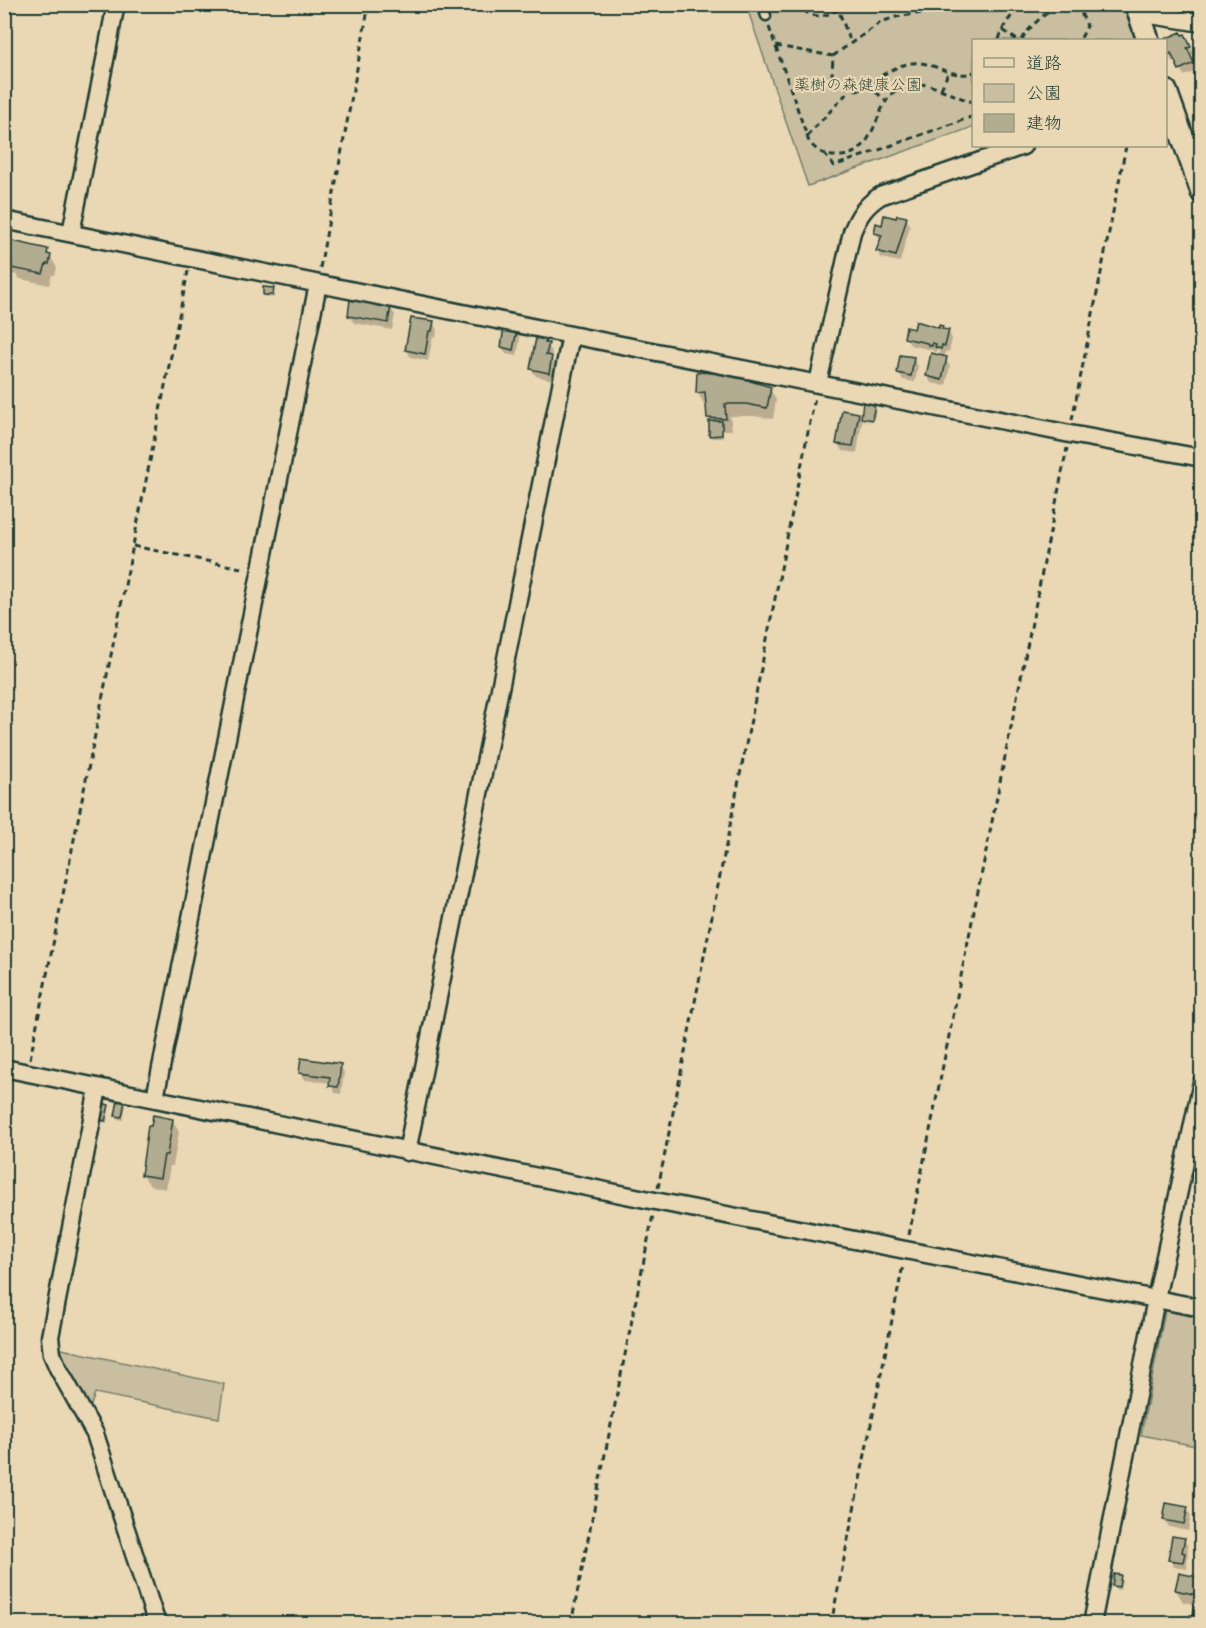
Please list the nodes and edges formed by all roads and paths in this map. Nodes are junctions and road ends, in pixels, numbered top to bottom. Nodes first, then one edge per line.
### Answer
1 (116, 4) edge
2 (369, 4) edge
3 (762, 4) edge
4 (795, 4) edge
5 (836, 4) edge
6 (845, 4) edge
7 (962, 4) edge
8 (1025, 4) edge
9 (1060, 4) edge
10 (1077, 4) edge
11 (800, 6) edge
12 (954, 6) edge
13 (1137, 9) edge
14 (838, 10) junction
15 (766, 16) joint
16 (1202, 23) edge
17 (1003, 30) junction
18 (999, 39) edge
19 (1016, 39) edge
20 (1022, 39) edge
21 (1081, 39) edge
22 (1148, 39) edge
23 (851, 44) junction
24 (776, 46) junction
25 (833, 56) junction
26 (949, 71) junction
27 (972, 72) edge
28 (868, 85) junction
29 (941, 89) junction
30 (849, 90) junction
31 (1167, 97) edge
32 (886, 101) junction
33 (972, 101) edge
34 (972, 117) edge
35 (807, 136) junction
36 (1020, 147) edge
37 (1126, 147) edge
38 (823, 154) junction
39 (1202, 192) edge
40 (4, 220) edge
41 (71, 233) junction
42 (190, 258) junction
43 (318, 284) junction
44 (571, 335) junction
45 (818, 383) junction
46 (1070, 434) junction
47 (1202, 458) edge
48 (133, 546) junction
49 (259, 572) junction
50 (4, 1068) edge
51 (27, 1073) junction
52 (1202, 1082) edge
53 (98, 1088) junction
54 (155, 1098) junction
55 (407, 1152) junction
56 (656, 1201) junction
57 (906, 1251) junction
58 (1156, 1299) junction
59 (1202, 1308) edge
60 (157, 1623) edge
61 (571, 1623) edge
62 (831, 1623) edge
63 (1092, 1623) edge

1 - 41 street
2 - 43 path
3 - 15 lane
4 - 11 path
5 - 14 path
6 - 14 path
7 - 12 path
8 - 17 path
9 - 20 path
10 - 21 path
11 - 14 path
12 - 23 path
13 - 16 street
13 - 22 street
14 - 23 path
15 - 24 path
17 - 18 path
17 - 19 path
23 - 25 path
24 - 25 path
24 - 35 path
25 - 30 path
26 - 27 path
26 - 28 path
26 - 29 path
28 - 30 path
28 - 32 path
29 - 32 path
29 - 33 path
30 - 35 path
31 - 39 street
32 - 38 path
34 - 38 path
35 - 38 path
36 - 45 street
37 - 46 path
40 - 41 street
41 - 42 street
42 - 43 street
42 - 48 path
43 - 44 street
43 - 49 street
44 - 45 street
44 - 55 street
45 - 46 street
45 - 56 path
46 - 47 street
46 - 57 path
48 - 49 path
48 - 51 path
49 - 54 street
50 - 51 street
51 - 53 street
52 - 58 street
53 - 54 street
53 - 60 street
54 - 55 street
55 - 56 street
56 - 57 street
56 - 61 path
57 - 58 street
57 - 62 path
58 - 59 street
58 - 63 street

